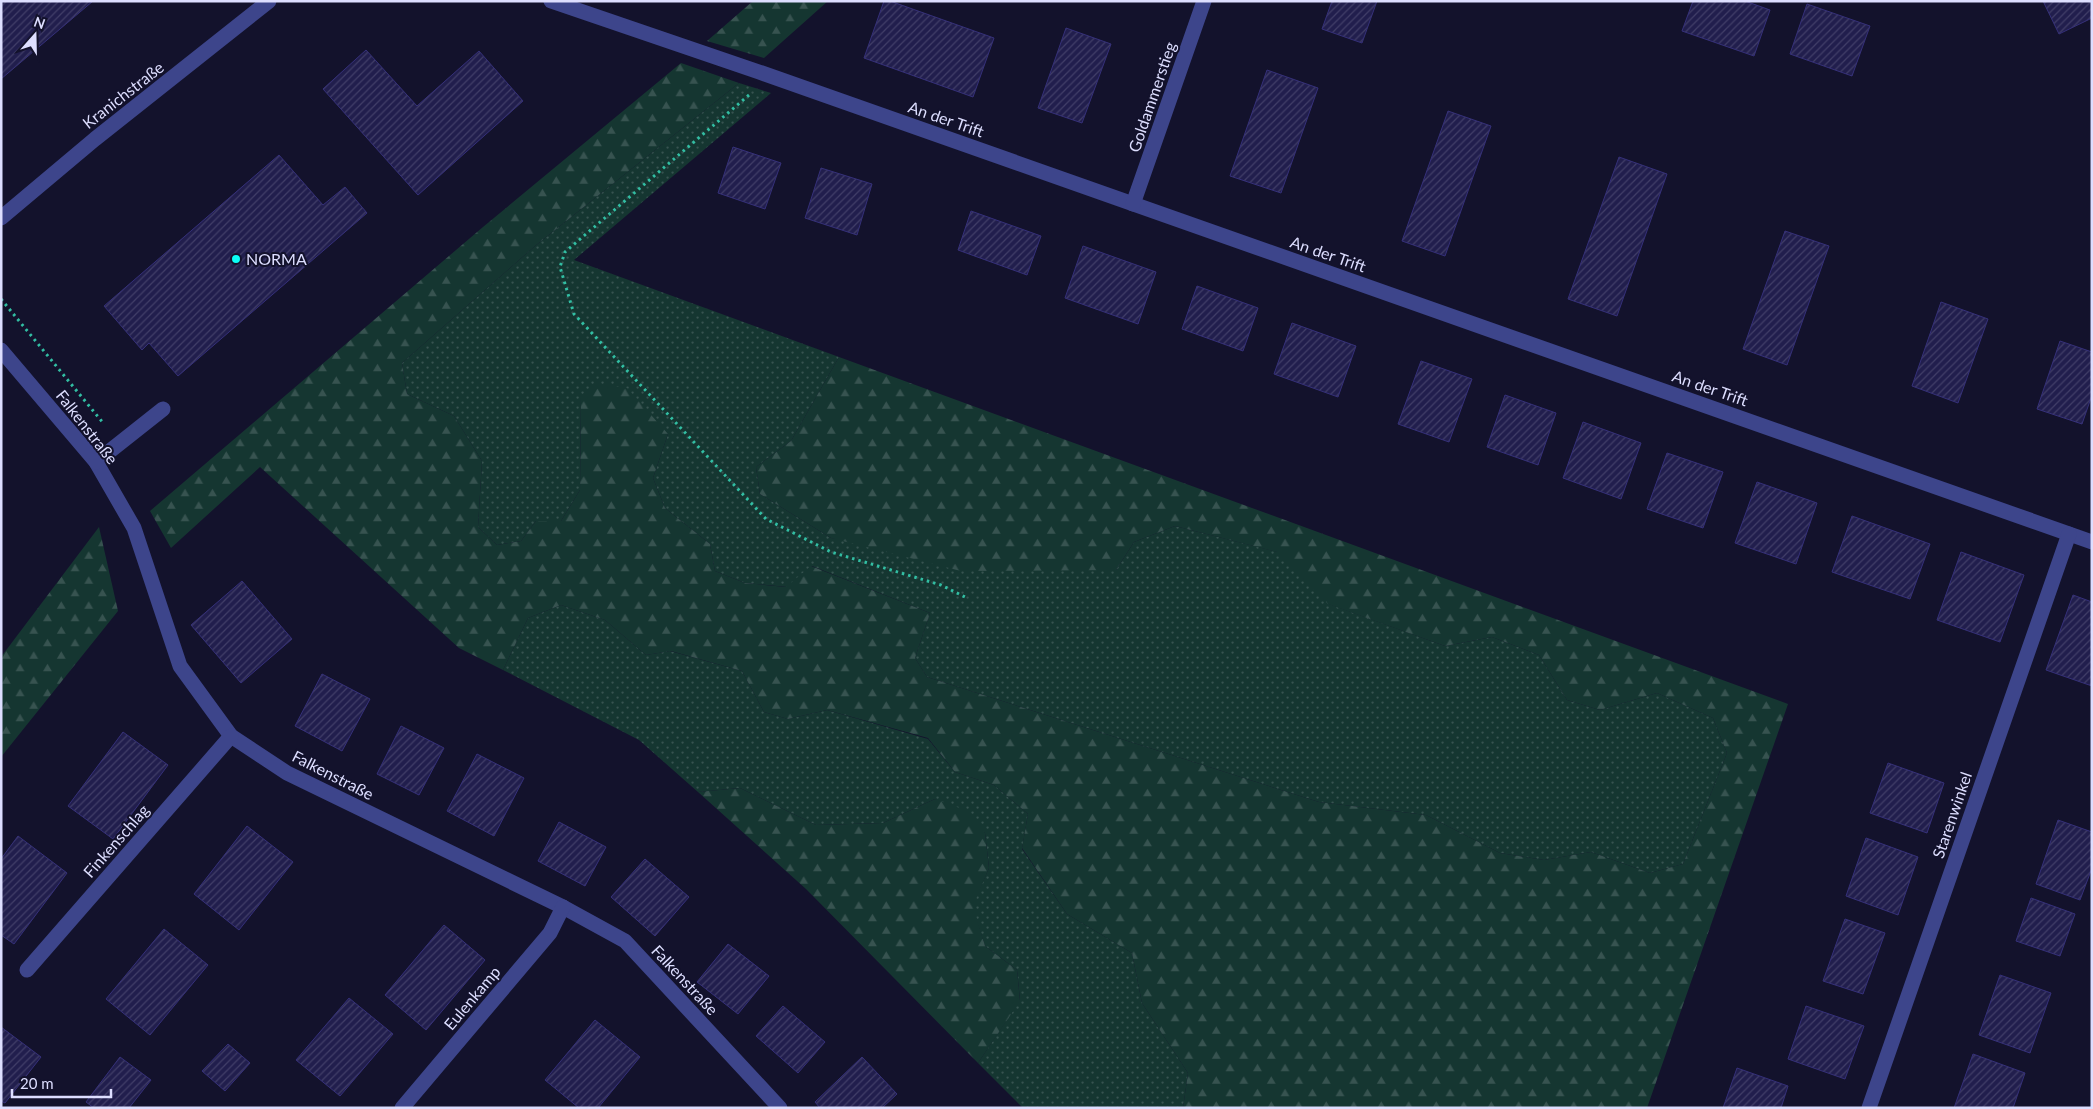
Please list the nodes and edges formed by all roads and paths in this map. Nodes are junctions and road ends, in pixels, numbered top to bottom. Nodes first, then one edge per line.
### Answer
1 (269, 1) edge
2 (551, 1) edge
3 (1204, 1) edge
4 (759, 72) junction
5 (1133, 204) junction
6 (1, 218) edge
7 (1, 299) edge
8 (1, 350) edge
9 (163, 409) dead end
10 (119, 443) junction
11 (96, 462) junction
12 (2069, 534) junction
13 (2092, 542) edge
14 (964, 597) dead end
15 (231, 736) junction
16 (563, 907) junction
17 (28, 970) dead end
18 (402, 1108) edge
19 (780, 1108) edge
20 (1869, 1108) edge

1 - 6 street, Kranichstraße
2 - 4 street, An der Trift
3 - 5 street, Goldammerstieg
4 - 5 street, An der Trift
4 - 14 path
5 - 12 street, An der Trift
7 - 10 path
8 - 11 street, Falkenstraße
9 - 10 street
10 - 11 street
11 - 15 street, Falkenstraße
12 - 13 street, An der Trift
12 - 20 street, Starenwinkel
15 - 16 street, Falkenstraße
15 - 17 street, Finkenschlag
16 - 18 street, Eulenkamp
16 - 19 street, Falkenstraße

